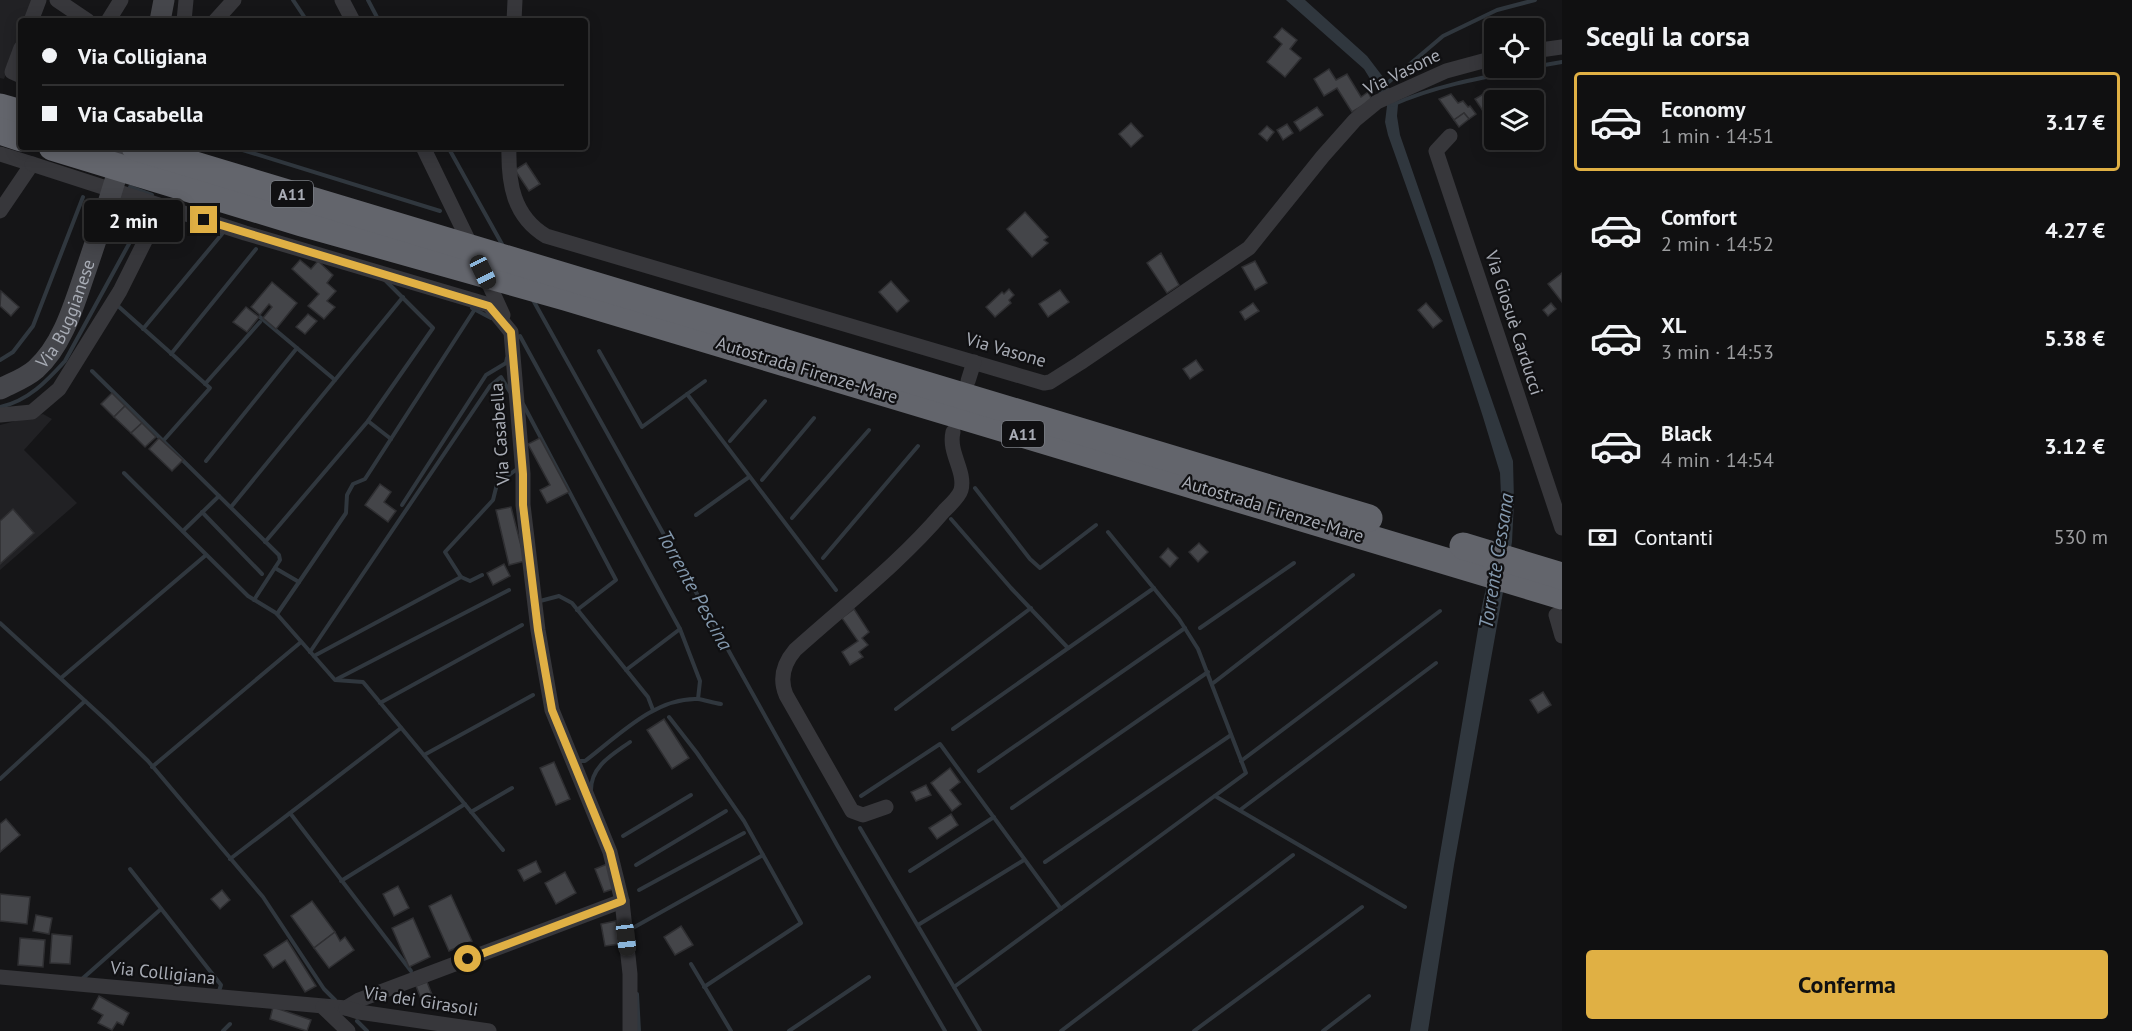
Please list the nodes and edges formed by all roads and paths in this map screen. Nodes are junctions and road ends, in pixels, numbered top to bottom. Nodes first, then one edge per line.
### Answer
1 (39, 0) edge
2 (57, 0) edge
3 (121, 0) edge
4 (164, 0) edge
5 (186, 0) edge
6 (234, 0) edge
7 (342, 0) edge
8 (515, 0) edge
9 (32, 18) edge
10 (84, 18) edge
11 (110, 18) edge
12 (161, 18) edge
13 (184, 18) edge
14 (218, 18) edge
15 (352, 18) edge
16 (514, 18) edge
17 (1562, 47) edge
18 (1544, 49) edge
19 (18, 56) edge
20 (1484, 61) edge
21 (18, 75) edge
22 (0, 107) edge
23 (18, 112) edge
24 (0, 131) edge
25 (1450, 136) dead end
26 (18, 137) edge
27 (124, 150) edge
28 (144, 150) edge
29 (424, 150) edge
30 (509, 150) edge
31 (0, 154) edge
32 (42, 156) edge
33 (162, 207) junction
34 (0, 211) edge
35 (448, 252) junction
36 (511, 332) junction
37 (974, 362) junction
38 (968, 381) dead end
39 (0, 389) edge
40 (0, 416) edge
41 (953, 432) dead end
42 (1562, 528) edge
43 (1510, 570) junction
44 (1562, 576) edge
45 (1559, 605) edge
46 (1562, 636) edge
47 (886, 807) dead end
48 (622, 901) junction
49 (0, 977) edge
50 (323, 1007) junction
51 (346, 1008) junction
52 (348, 1031) edge
53 (489, 1031) edge
54 (630, 1031) edge

1 - 9 street
2 - 10 street
3 - 11 street
4 - 12 main road
5 - 13 street
6 - 14 street
7 - 15 street
8 - 16 street
17 - 18 street
19 - 21 street
20 - 37 street, Via Vasone
22 - 23 highway
24 - 26 highway
25 - 42 street, Via Giosuè Carducci
27 - 39 main road, Via Buggianese
28 - 35 highway, Autostrada Firenze-Mare / A11
29 - 36 street
30 - 37 street, Via Vasone
31 - 32 street
32 - 33 street
32 - 34 street
32 - 35 highway, Autostrada Firenze-Mare / A11
33 - 36 street
33 - 40 street, Via Buggianese
35 - 43 highway, Autostrada Firenze-Mare / A11
36 - 48 street, Via Casabella
37 - 38 street
41 - 47 street
43 - 44 highway, Autostrada Firenze-Mare / A11
43 - 45 highway, Autostrada Firenze-Mare / A11
45 - 46 street
48 - 51 street, Via Colligiana
48 - 54 street, Via Casabella
49 - 50 street, Via Colligiana
50 - 51 street, Via Colligiana
50 - 52 street
51 - 53 street, Via dei Girasoli

